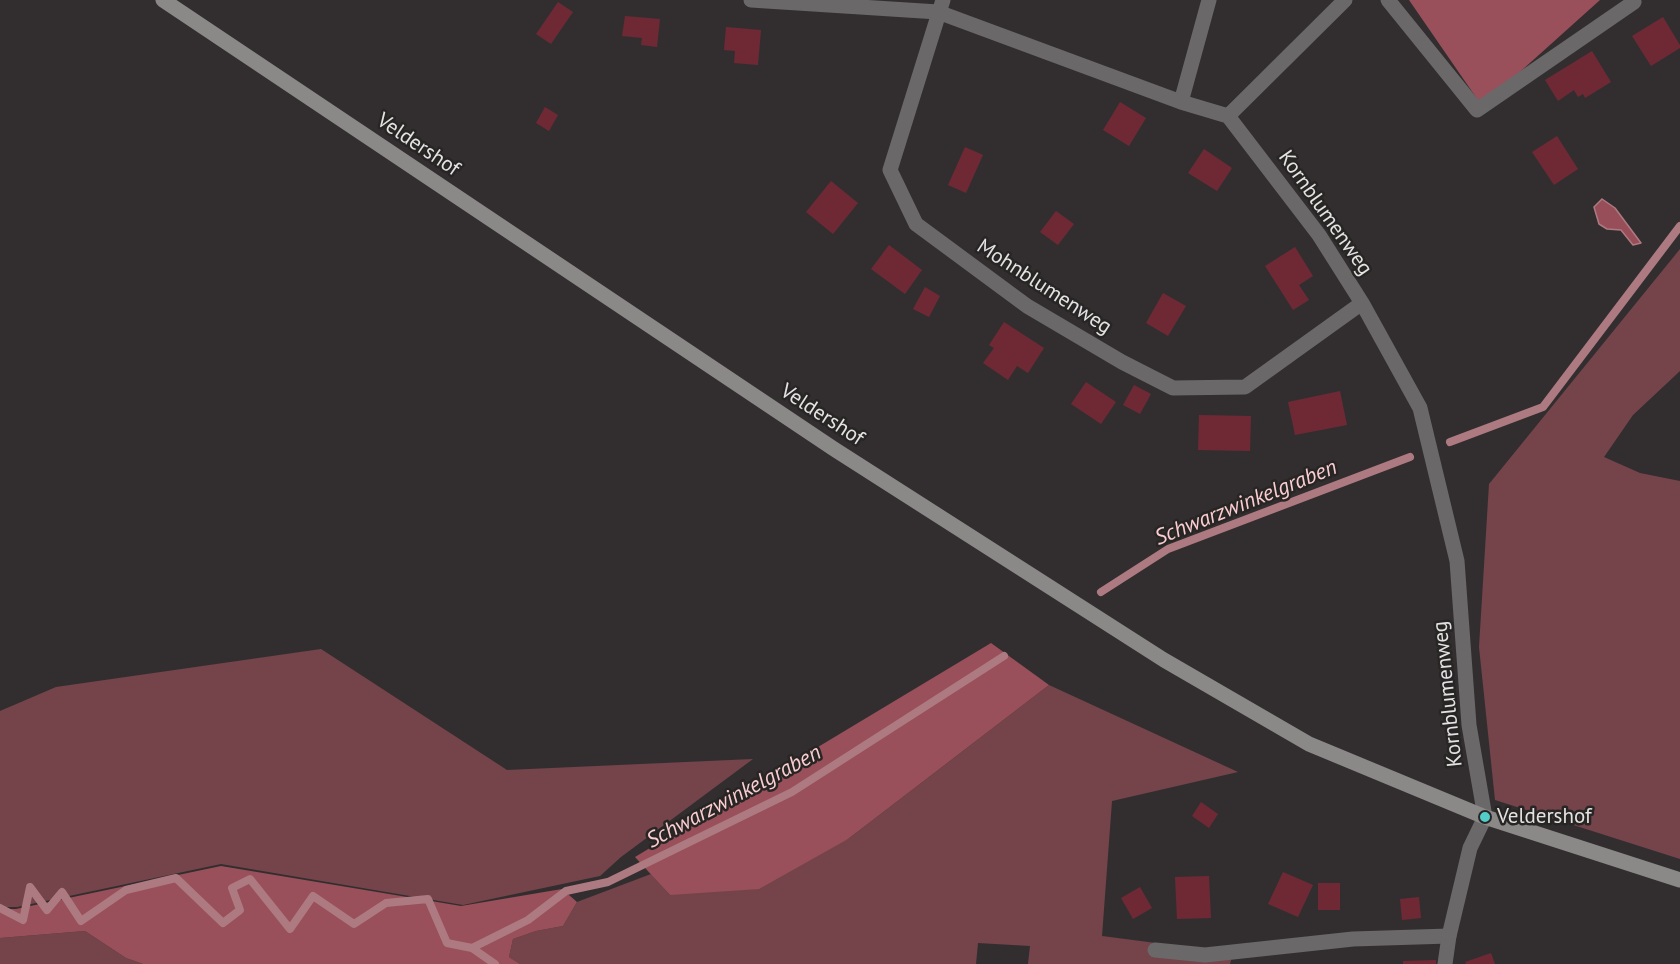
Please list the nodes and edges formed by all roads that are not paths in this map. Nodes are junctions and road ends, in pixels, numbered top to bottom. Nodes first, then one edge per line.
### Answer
1 (163, 0) edge
2 (751, 0) edge
3 (1209, 0) edge
4 (1345, 0) edge
5 (1388, 0) edge
6 (1634, 2) dead end
7 (940, 6) edge
8 (1181, 102) junction
9 (1228, 116) junction
10 (1362, 303) junction
11 (1485, 817) junction
12 (1680, 880) edge
13 (1449, 936) junction
14 (1155, 950) dead end
15 (1445, 964) edge

1 - 11 main road, Veldershof
2 - 7 street
3 - 8 street
4 - 9 street
5 - 6 street
7 - 8 street
7 - 10 street, Mohnblumenweg
8 - 9 street
9 - 10 street, Kornblumenweg
10 - 11 street, Kornblumenweg
11 - 12 main road, Veldershof
11 - 13 street
13 - 14 street
13 - 15 street

